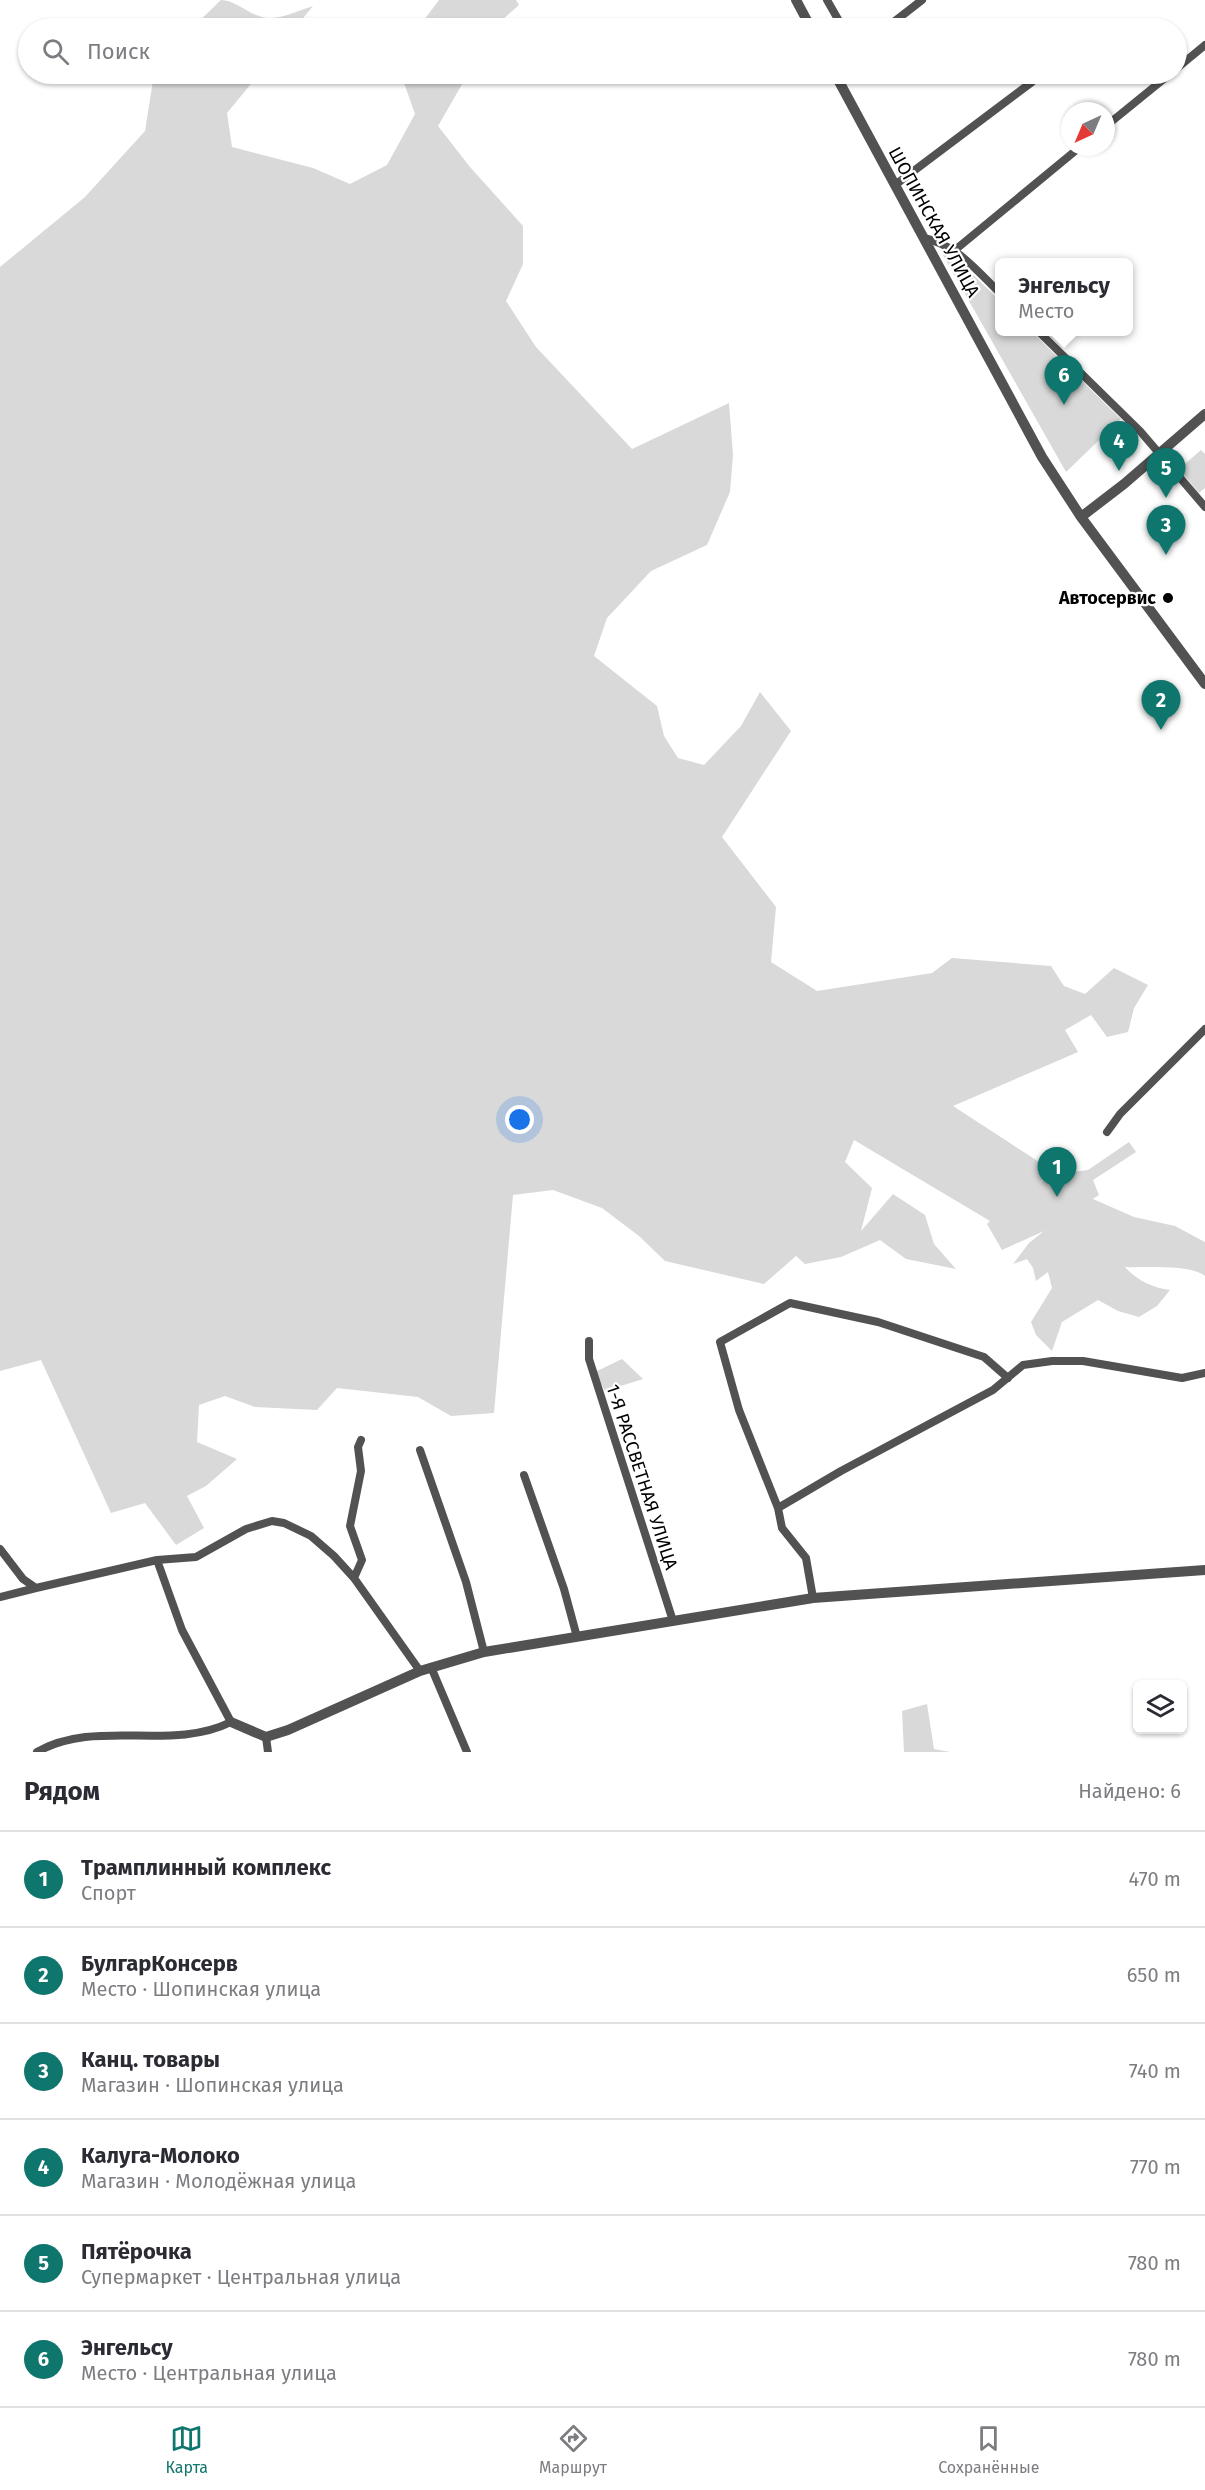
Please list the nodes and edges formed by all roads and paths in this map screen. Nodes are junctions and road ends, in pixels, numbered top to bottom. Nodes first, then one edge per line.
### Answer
1 (796, 0) edge
2 (827, 0) edge
3 (922, 0) edge
4 (806, 18) edge
5 (837, 18) edge
6 (899, 18) edge
7 (1205, 45) edge
8 (1187, 60) edge
9 (840, 84) edge
10 (1029, 84) edge
11 (1158, 84) edge
12 (1115, 119) edge
13 (1069, 156) edge
14 (895, 185) junction
15 (924, 238) junction
16 (955, 250) junction
17 (995, 289) edge
18 (1043, 336) edge
19 (1205, 414) edge
20 (1160, 453) junction
21 (1205, 507) edge
22 (1081, 517) junction
23 (1205, 684) edge
24 (1205, 1029) edge
25 (1107, 1132) dead end
26 (590, 1341) dead end
27 (1205, 1373) edge
28 (1008, 1378) junction
29 (361, 1440) dead end
30 (420, 1450) dead end
31 (524, 1475) dead end
32 (778, 1508) junction
33 (0, 1548) edge
34 (157, 1560) junction
35 (1205, 1570) edge
36 (354, 1578) junction
37 (36, 1588) junction
38 (0, 1597) edge
39 (813, 1598) junction
40 (673, 1621) junction
41 (577, 1637) junction
42 (484, 1652) junction
43 (426, 1669) junction
44 (231, 1722) junction
45 (266, 1737) junction
46 (37, 1752) edge
47 (268, 1752) edge
48 (467, 1752) edge

1 - 4 street
2 - 5 street
3 - 6 street
7 - 8 street
9 - 14 street, ШОПИНСКАЯ УЛИЦА
10 - 14 street
11 - 12 street
13 - 16 street
14 - 15 street, ШОПИНСКАЯ УЛИЦА
15 - 16 street
15 - 22 street, ШОПИНСКАЯ УЛИЦА
16 - 17 street
18 - 20 street
19 - 20 street
20 - 21 street
20 - 22 street
22 - 23 street, ШОПИНСКАЯ УЛИЦА
24 - 25 street
26 - 40 street, 1-Я РАССВЕТНАЯ УЛИЦА
27 - 28 street
28 - 32 street
28 - 32 street
29 - 36 street
30 - 42 street
31 - 41 street
32 - 39 street
33 - 37 street
34 - 36 street
34 - 37 street
34 - 44 street
35 - 39 street
36 - 43 street
37 - 38 street
39 - 40 street
40 - 41 street
41 - 42 street
42 - 43 street
43 - 45 street
43 - 48 street
44 - 45 street
44 - 46 street
45 - 47 street

